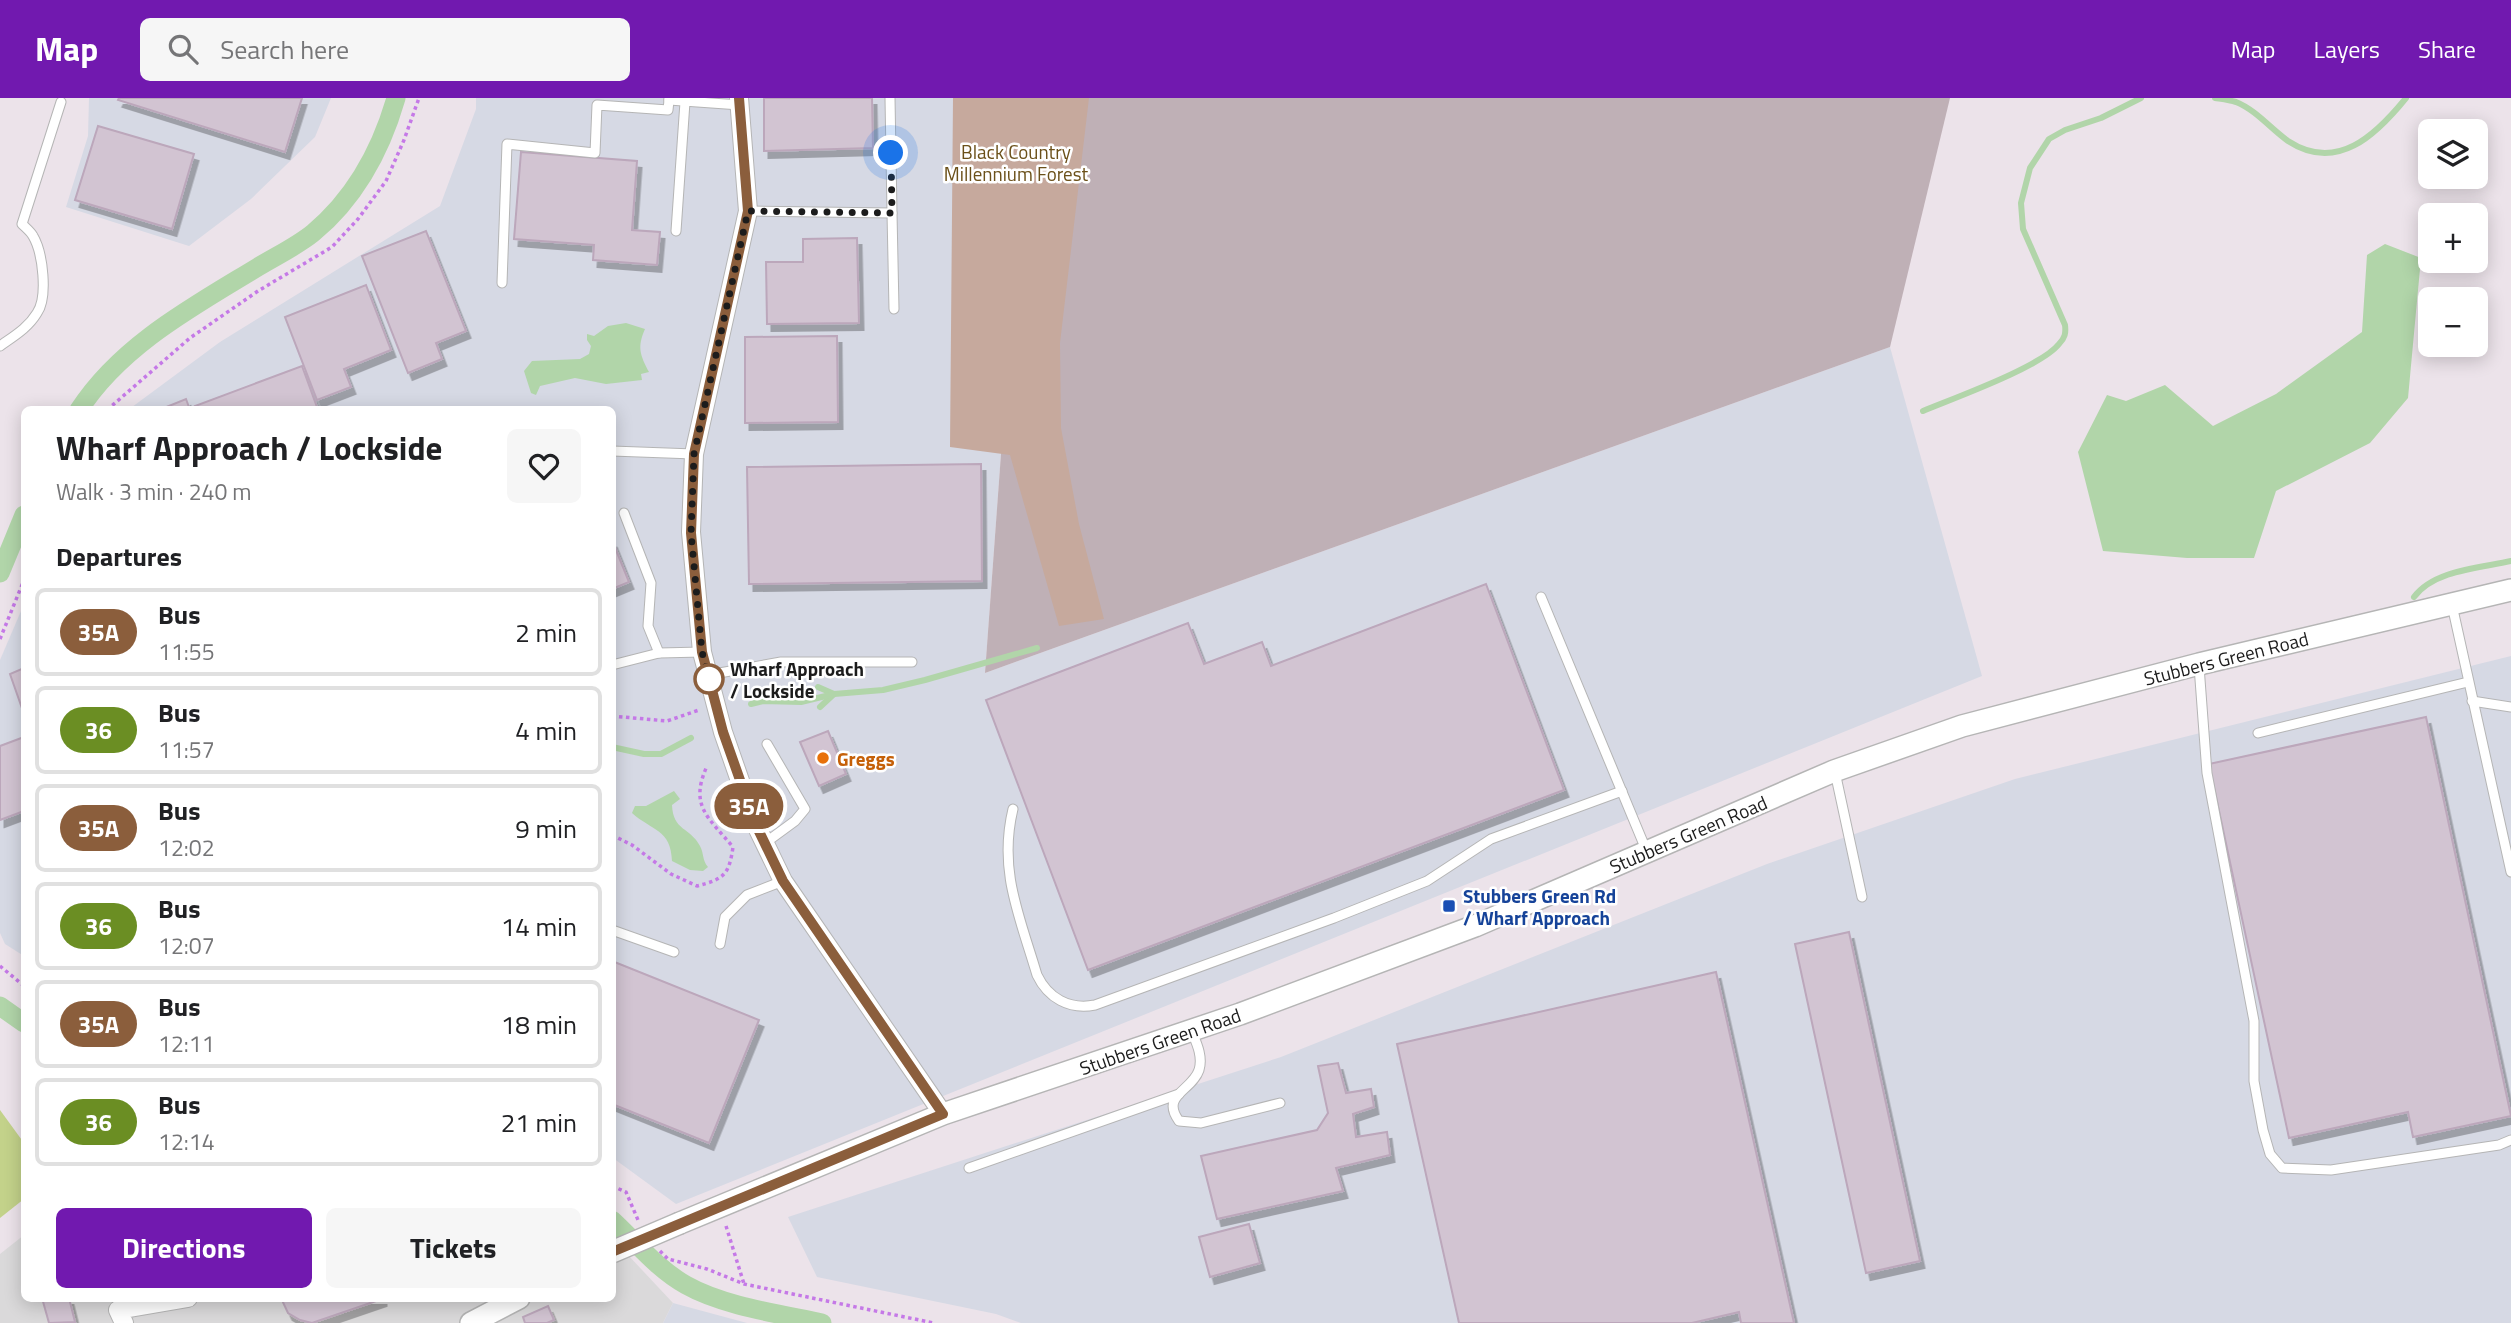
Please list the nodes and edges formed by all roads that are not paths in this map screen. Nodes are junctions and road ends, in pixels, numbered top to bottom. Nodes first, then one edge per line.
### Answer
1 (890, 98) edge
2 (669, 99) edge
3 (739, 101) edge
4 (685, 102) junction
5 (61, 103) dead end
6 (748, 211) junction
7 (892, 213) junction
8 (677, 231) dead end
9 (502, 284) dead end
10 (894, 309) dead end
11 (0, 346) edge
12 (616, 451) edge
13 (694, 454) junction
14 (624, 513) dead end
15 (2511, 590) edge
16 (1541, 597) dead end
17 (2452, 604) junction
18 (702, 652) junction
19 (659, 653) junction
20 (912, 662) dead end
21 (616, 664) edge
22 (2199, 664) junction
23 (708, 676) junction
24 (2468, 682) junction
25 (2472, 701) junction
26 (2511, 707) edge
27 (2258, 733) dead end
28 (767, 744) dead end
29 (1835, 771) junction
30 (1622, 791) junction
31 (1013, 809) dead end
32 (765, 843) junction
33 (1647, 852) junction
34 (2511, 872) edge
35 (783, 881) junction
36 (1862, 897) dead end
37 (616, 931) edge
38 (720, 944) dead end
39 (674, 953) dead end
40 (1192, 1030) junction
41 (1179, 1094) junction
42 (1280, 1103) dead end
43 (943, 1114) junction
44 (2511, 1140) edge
45 (970, 1168) dead end
46 (616, 1250) edge
47 (166, 1302) edge
48 (511, 1302) edge
49 (118, 1311) edge
50 (471, 1323) edge

1 - 7 lane
2 - 4 lane
2 - 9 lane
3 - 4 lane
3 - 6 street
4 - 8 lane
5 - 11 lane
6 - 7 lane
6 - 13 street
7 - 10 lane
12 - 13 lane
13 - 18 street
14 - 19 lane
15 - 17 street, Stubbers Green Road
16 - 30 lane
17 - 22 street, Stubbers Green Road
17 - 24 lane
18 - 19 lane
18 - 23 street
19 - 21 lane
20 - 23 lane
22 - 29 street, Stubbers Green Road
22 - 44 lane
23 - 32 street
24 - 25 lane
24 - 27 lane
25 - 26 lane
25 - 34 lane
28 - 32 lane
29 - 33 street, Stubbers Green Road
29 - 36 lane
30 - 31 lane
30 - 33 lane
32 - 35 street
33 - 40 street, Stubbers Green Road
35 - 38 lane
35 - 43 street
37 - 39 lane
40 - 41 lane
40 - 43 street, Stubbers Green Road
41 - 42 lane
41 - 45 lane
43 - 46 street, Stubbers Green Road, bridge
47 - 49 street
48 - 50 street

